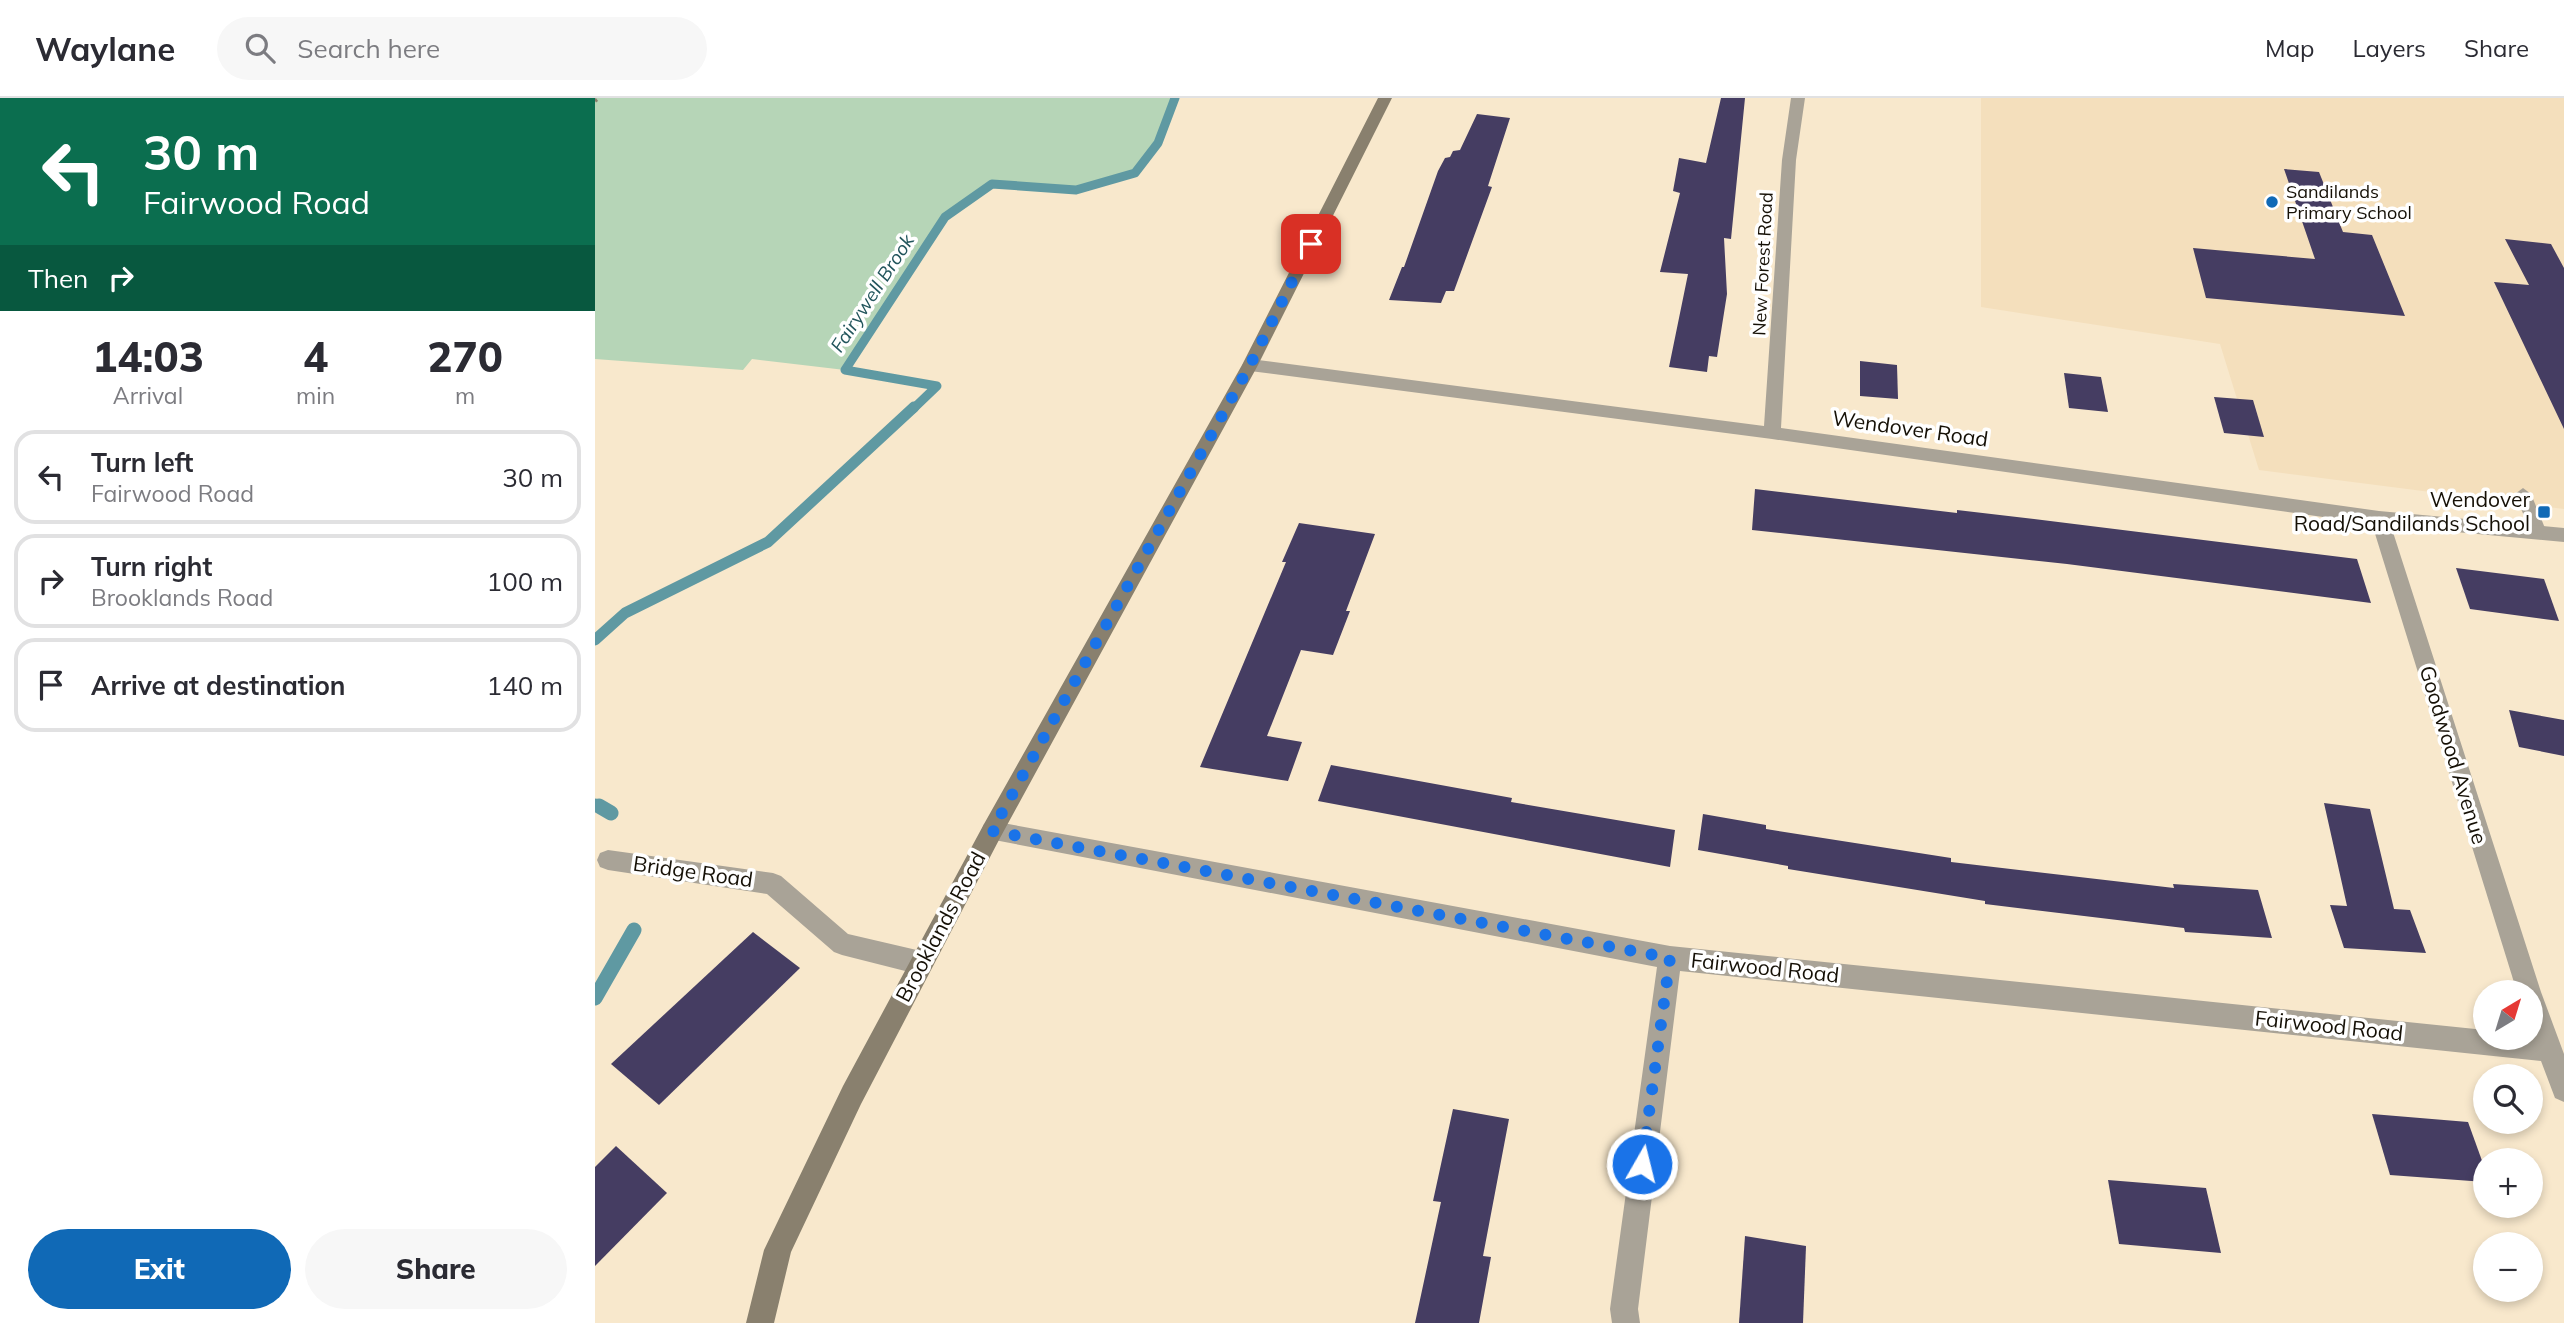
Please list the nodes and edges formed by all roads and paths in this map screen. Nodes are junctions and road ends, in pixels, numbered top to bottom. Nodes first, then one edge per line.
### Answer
1 (599, 98) edge
2 (1385, 98) edge
3 (1798, 98) edge
4 (595, 102) edge
5 (1250, 365) junction
6 (1772, 433) junction
7 (2523, 494) dead end
8 (2379, 518) junction
9 (2539, 533) junction
10 (2564, 535) edge
11 (992, 831) junction
12 (608, 860) dead end
13 (1670, 958) junction
14 (921, 963) junction
15 (2525, 980) edge
16 (2543, 1036) edge
17 (2547, 1049) junction
18 (2564, 1089) edge
19 (761, 1323) edge
20 (1626, 1323) edge

1 - 4 path
2 - 5 street, Brooklands Road
3 - 6 street, New Forest Road
5 - 6 street, Wendover Road
5 - 11 street, Brooklands Road
6 - 8 street, Wendover Road
7 - 9 lane
8 - 9 street, Wendover Road
8 - 15 street, Goodwood Avenue
9 - 10 street, Wendover Road
11 - 13 street, Fairwood Road
11 - 14 street, Brooklands Road
12 - 14 street, Bridge Road
13 - 17 street, Fairwood Road
13 - 20 street
14 - 19 street, Brooklands Road
16 - 17 street
17 - 18 street

